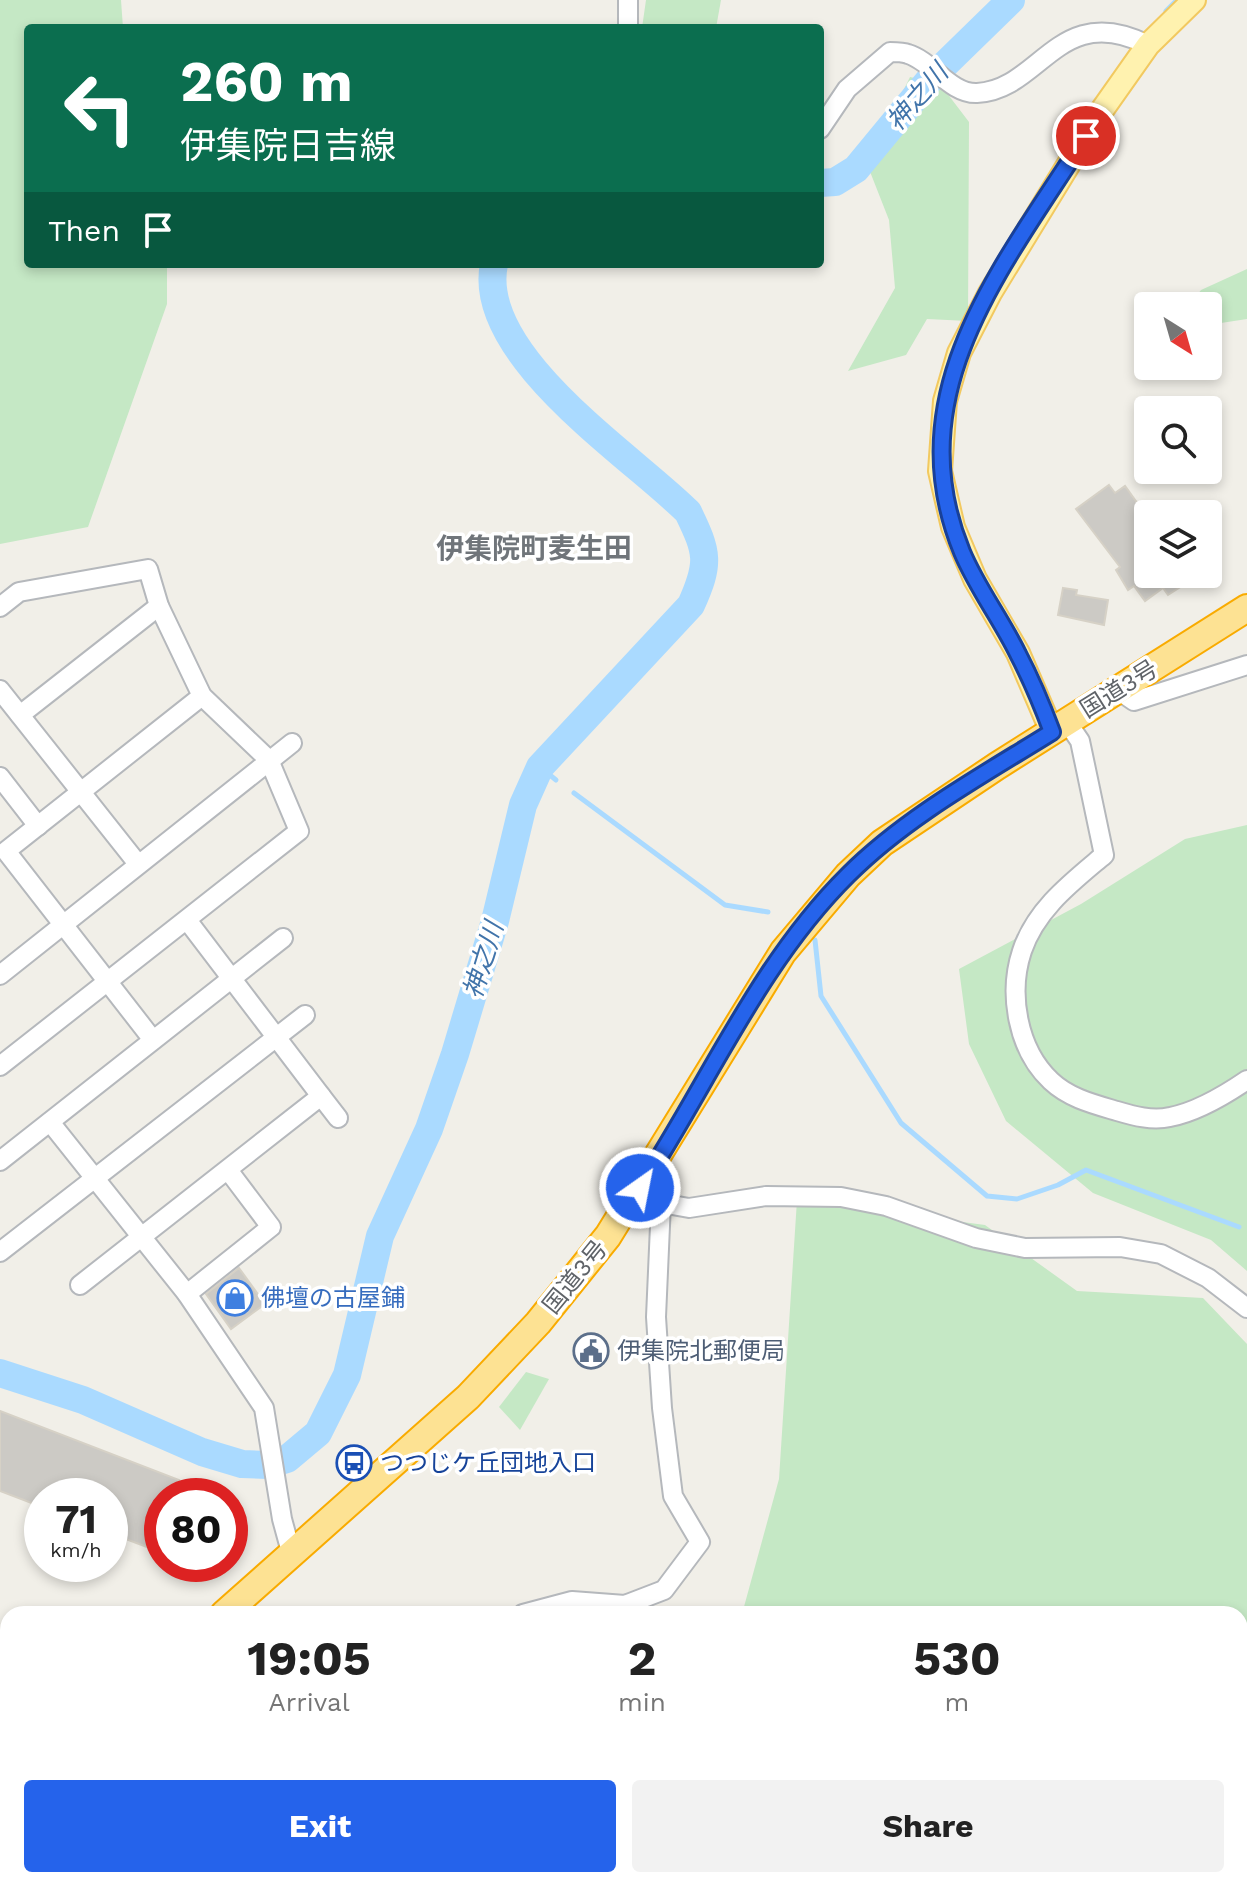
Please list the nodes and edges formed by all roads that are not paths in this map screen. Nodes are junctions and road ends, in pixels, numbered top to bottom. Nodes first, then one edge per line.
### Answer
1 (628, 0) edge
2 (1194, 0) edge
3 (628, 24) edge
4 (1148, 45) junction
5 (824, 123) edge
6 (159, 606) junction
7 (0, 607) edge
8 (1247, 608) edge
9 (1247, 665) edge
10 (0, 690) edge
11 (1118, 690) junction
12 (202, 696) junction
13 (20, 715) junction
14 (1059, 727) junction
15 (292, 743) dead end
16 (269, 760) junction
17 (0, 777) edge
18 (79, 792) junction
19 (38, 826) junction
20 (3, 853) edge
21 (138, 864) junction
22 (187, 920) junction
23 (63, 926) junction
24 (283, 938) dead end
25 (0, 975) edge
26 (230, 978) junction
27 (107, 981) junction
28 (305, 1015) dead end
29 (276, 1037) junction
30 (153, 1040) junction
31 (0, 1066) edge
32 (1247, 1080) edge
33 (321, 1096) junction
34 (338, 1118) dead end
35 (50, 1122) junction
36 (0, 1161) edge
37 (228, 1170) junction
38 (96, 1178) junction
39 (650, 1195) junction
40 (140, 1238) junction
41 (0, 1252) edge
42 (80, 1285) dead end
43 (187, 1294) junction
44 (1247, 1308) edge
45 (291, 1552) junction
46 (233, 1606) edge
47 (553, 1606) edge

1 - 3 street
2 - 4 main road
4 - 5 street
4 - 14 main road
6 - 7 street
6 - 12 street
6 - 13 street
8 - 11 highway, 国道3号
9 - 11 street
10 - 13 street
11 - 14 highway, 国道3号
12 - 16 street
12 - 18 street
13 - 18 street
14 - 32 street
14 - 39 highway, 国道3号
15 - 16 street
16 - 21 street
16 - 22 street
17 - 19 street
18 - 19 street
18 - 21 street
19 - 20 street
20 - 23 street
21 - 23 street
22 - 26 street
22 - 27 street
23 - 25 street
23 - 27 street
24 - 26 street
26 - 29 street
26 - 30 street
27 - 30 street
27 - 31 street
28 - 29 street
29 - 33 street
29 - 38 street
30 - 35 street
33 - 34 street
33 - 37 street
35 - 36 street
35 - 38 street
37 - 40 street
37 - 43 street
38 - 40 street
38 - 41 street
39 - 44 street
39 - 45 highway, 国道3号
39 - 47 street
40 - 42 street
40 - 43 street
43 - 45 street
45 - 46 highway, 国道3号

